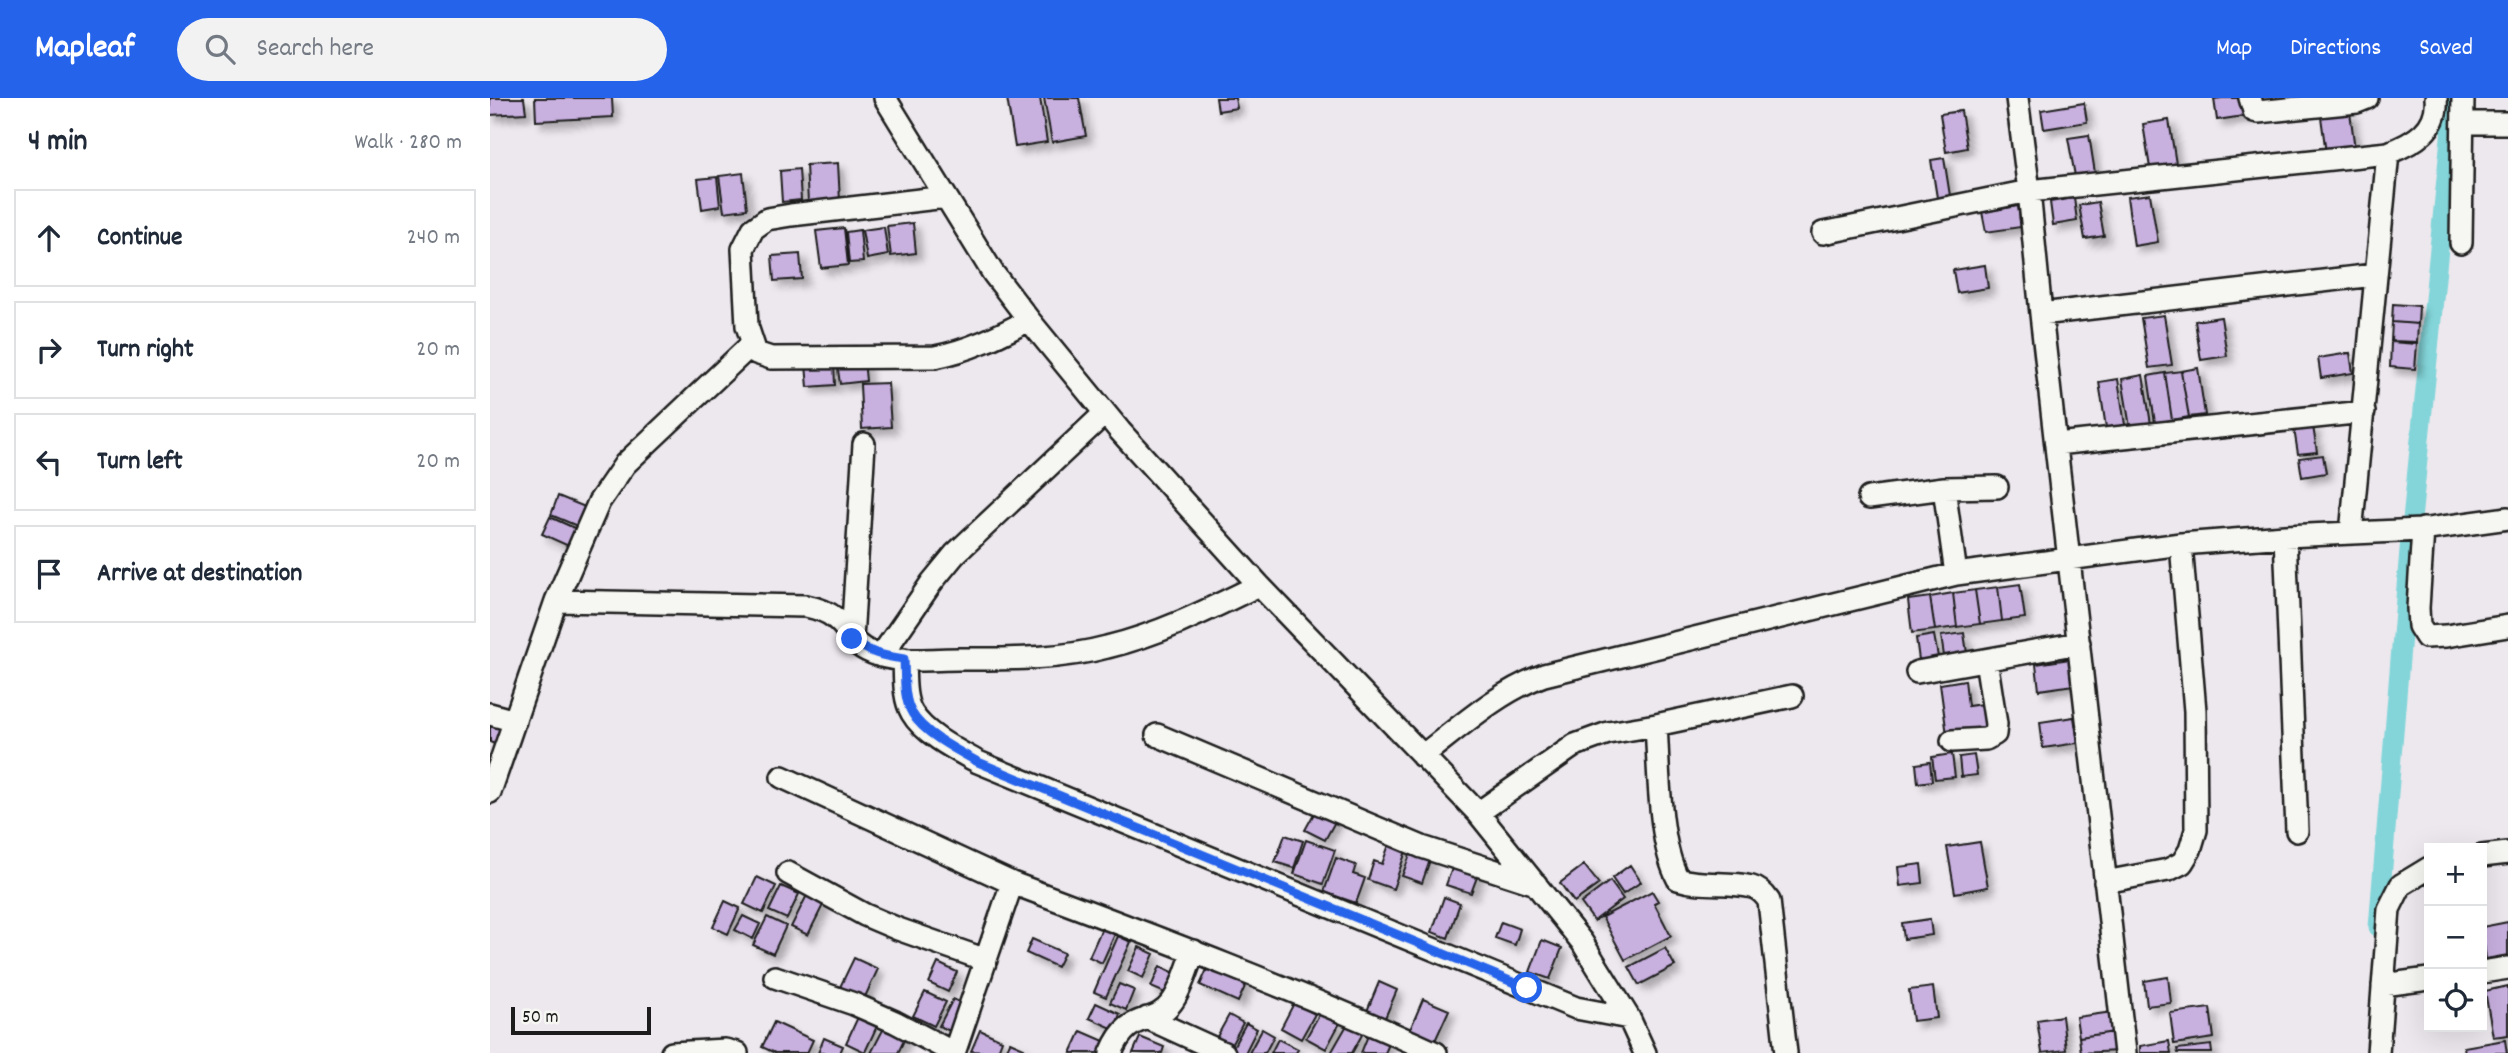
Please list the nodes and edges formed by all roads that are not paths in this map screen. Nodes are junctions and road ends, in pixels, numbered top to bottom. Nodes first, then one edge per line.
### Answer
1 (885, 98) edge
2 (2017, 98) edge
3 (2250, 98) edge
4 (2367, 98) edge
5 (2436, 98) edge
6 (2463, 98) edge
7 (2464, 123) junction
8 (2508, 123) edge
9 (2388, 153) junction
10 (2029, 191) junction
11 (946, 197) junction
12 (1824, 233) dead end
13 (2461, 243) dead end
14 (2374, 275) junction
15 (2041, 314) junction
16 (1029, 320) junction
17 (751, 344) junction
18 (2364, 412) junction
19 (1105, 413) junction
20 (864, 444) dead end
21 (2056, 444) junction
22 (1997, 487) dead end
23 (1944, 488) junction
24 (1869, 498) dead end
25 (2508, 518) edge
26 (2422, 529) junction
27 (2360, 532) junction
28 (2286, 536) junction
29 (2180, 544) junction
30 (2070, 560) junction
31 (1956, 574) junction
32 (1259, 585) junction
33 (556, 601) junction
34 (2508, 626) edge
35 (852, 639) junction
36 (2079, 643) junction
37 (881, 656) junction
38 (904, 659) junction
39 (1986, 660) junction
40 (1917, 671) dead end
41 (1791, 696) dead end
42 (490, 714) edge
43 (515, 721) junction
44 (1656, 725) junction
45 (1157, 735) dead end
46 (1952, 741) dead end
47 (1422, 756) junction
48 (782, 777) dead end
49 (491, 789) edge
50 (1478, 813) junction
51 (2297, 831) dead end
52 (2508, 853) edge
53 (2487, 855) edge
54 (2424, 871) edge
55 (788, 873) dead end
56 (2105, 882) junction
57 (1012, 883) junction
58 (1537, 885) junction
59 (1194, 951) junction
60 (986, 960) junction
61 (2508, 968) edge
62 (2487, 971) edge
63 (775, 977) dead end
64 (2424, 980) edge
65 (2383, 985) junction
66 (1147, 1018) junction
67 (1629, 1018) junction
68 (672, 1053) edge
69 (737, 1053) edge
70 (954, 1053) edge
71 (1111, 1053) edge
72 (1224, 1053) edge
73 (1436, 1053) edge
74 (1645, 1053) edge
75 (1786, 1053) edge
76 (2125, 1053) edge
77 (2378, 1053) edge

1 - 11 street
2 - 10 street
3 - 4 street
5 - 9 street
6 - 7 street
7 - 8 street
7 - 13 street
9 - 10 street
9 - 14 street
10 - 12 street
10 - 15 street
11 - 16 street
11 - 17 street
14 - 15 street
14 - 18 street
15 - 21 street
16 - 17 street
16 - 19 street
17 - 33 street
18 - 21 street
18 - 27 street
19 - 32 street
19 - 37 street
20 - 35 street
21 - 30 street
22 - 23 street
23 - 24 street
23 - 31 street
25 - 26 street
26 - 27 street
26 - 34 street
27 - 28 street
28 - 29 street
28 - 51 street
29 - 30 street
29 - 56 street
30 - 31 street
30 - 36 street
31 - 47 street
32 - 38 street
32 - 47 street
33 - 35 street
33 - 43 street
35 - 37 street
36 - 39 street
36 - 56 street
37 - 38 street
38 - 67 street
39 - 40 street
39 - 46 street
41 - 44 street
42 - 43 street
43 - 49 street
44 - 50 street
44 - 75 street
45 - 58 street
47 - 50 street
48 - 57 street
50 - 58 street
52 - 53 street
54 - 65 street
55 - 60 street
56 - 76 street
57 - 59 street
57 - 60 street
58 - 67 street
59 - 66 street
59 - 73 street
60 - 70 street
61 - 62 street
63 - 70 street
64 - 65 street
65 - 77 street
66 - 71 street
66 - 72 street
67 - 74 street
68 - 69 street

